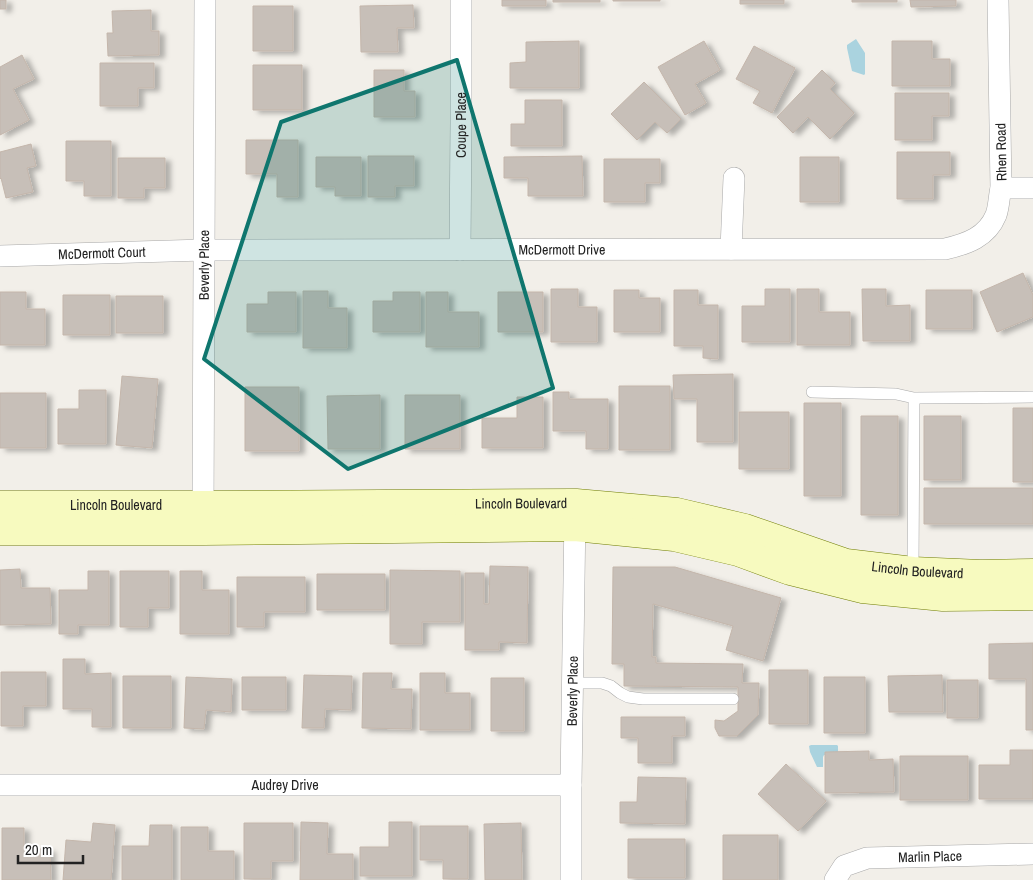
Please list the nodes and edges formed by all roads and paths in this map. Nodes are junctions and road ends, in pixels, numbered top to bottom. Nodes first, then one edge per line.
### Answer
1 (205, 0) edge
2 (461, 0) edge
3 (998, 0) edge
4 (734, 178) dead end
5 (1001, 188) junction
6 (1033, 188) edge
7 (731, 248) junction
8 (920, 248) joint
9 (204, 250) junction
10 (460, 250) junction
11 (0, 256) edge
12 (812, 392) dead end
13 (914, 398) junction
14 (1033, 398) edge
15 (0, 505) edge
16 (575, 515) junction
17 (203, 518) junction
18 (0, 531) edge
19 (813, 564) junction
20 (913, 571) junction
21 (1033, 573) edge
22 (1033, 596) edge
23 (572, 683) junction
24 (733, 700) dead end
25 (0, 785) edge
26 (571, 785) junction
27 (1033, 854) edge
28 (571, 880) edge
29 (835, 880) edge

1 - 9 street, Beverly Place
2 - 10 street, Coupe Place
3 - 5 street, Rhen Road
4 - 7 street
5 - 6 street
5 - 8 street, Rhen Road
7 - 8 street, McDermott Drive
7 - 10 street, McDermott Drive
9 - 10 street, McDermott Drive
9 - 11 street, McDermott Court
9 - 17 street, Beverly Place
12 - 13 lane
13 - 14 lane
13 - 20 lane
15 - 17 street, Lincoln Boulevard
16 - 17 street, Lincoln Boulevard
16 - 19 street, Lincoln Boulevard
16 - 23 street, Beverly Place
17 - 18 street, Lincoln Boulevard
19 - 20 street, Lincoln Boulevard
19 - 22 street, Lincoln Boulevard
20 - 21 street, Lincoln Boulevard
23 - 24 lane
23 - 26 street, Beverly Place
25 - 26 street, Audrey Drive
26 - 28 street, Beverly Place
27 - 29 street, Marlin Place

